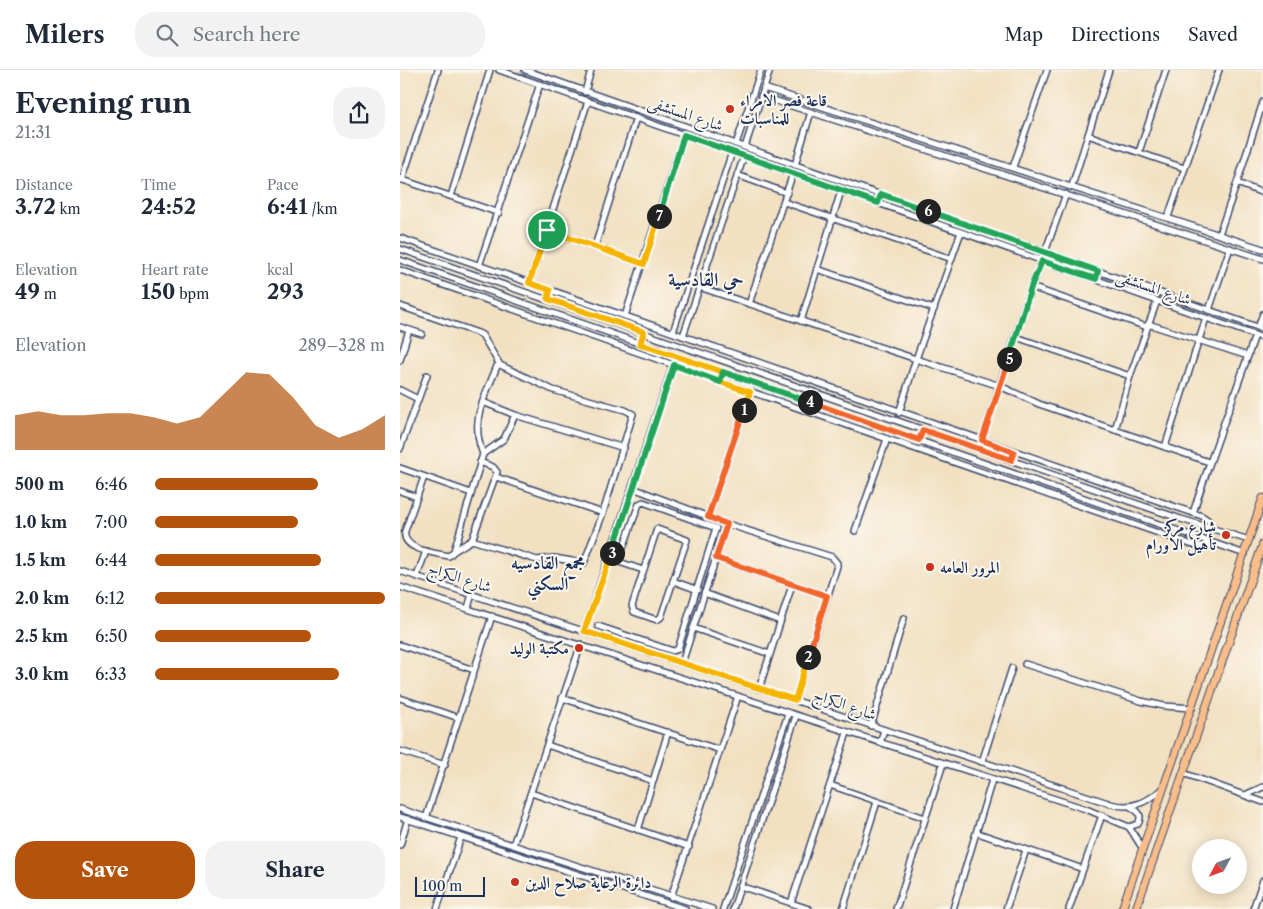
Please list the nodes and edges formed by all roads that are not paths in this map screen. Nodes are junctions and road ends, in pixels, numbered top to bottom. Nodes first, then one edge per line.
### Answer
1 (438, 70) edge
2 (490, 70) edge
3 (499, 70) edge
4 (525, 70) edge
5 (591, 70) edge
6 (760, 70) edge
7 (770, 70) edge
8 (1047, 70) edge
9 (1109, 70) edge
10 (1166, 70) edge
11 (1219, 70) edge
12 (540, 84) junction
13 (764, 88) junction
14 (585, 92) junction
15 (761, 96) junction
16 (588, 102) junction
17 (615, 102) junction
18 (1263, 102) edge
19 (613, 110) junction
20 (811, 112) junction
21 (636, 118) junction
22 (904, 133) junction
23 (684, 135) junction
24 (1088, 135) junction
25 (901, 141) junction
26 (736, 144) junction
27 (745, 147) junction
28 (732, 152) junction
29 (1139, 152) junction
30 (744, 156) junction
31 (795, 165) junction
32 (1013, 167) junction
33 (1184, 168) junction
34 (793, 173) junction
35 (738, 175) junction
36 (401, 179) edge
37 (1237, 183) junction
38 (1072, 186) junction
39 (841, 191) junction
40 (787, 193) junction
41 (1263, 193) edge
42 (881, 194) junction
43 (1066, 194) junction
44 (451, 196) junction
45 (1102, 196) junction
46 (784, 202) junction
47 (878, 203) junction
48 (1100, 205) junction
49 (499, 213) junction
50 (833, 218) junction
51 (1168, 218) junction
52 (708, 225) junction
53 (719, 228) junction
54 (547, 230) junction
55 (961, 232) junction
56 (1219, 234) junction
57 (400, 238) edge
58 (595, 246) junction
59 (1230, 248) junction
60 (400, 249) edge
61 (1263, 249) edge
62 (1045, 252) junction
63 (412, 253) junction
64 (952, 258) junction
65 (1263, 259) edge
66 (400, 260) edge
67 (1042, 261) junction
68 (408, 263) junction
69 (644, 264) junction
70 (479, 266) junction
71 (400, 270) edge
72 (817, 270) junction
73 (1098, 271) junction
74 (1096, 279) junction
75 (529, 283) junction
76 (700, 287) junction
77 (1031, 287) junction
78 (550, 290) junction
79 (548, 299) junction
80 (1157, 301) junction
81 (750, 304) junction
82 (400, 306) edge
83 (934, 309) junction
84 (543, 310) junction
85 (1209, 310) junction
86 (1263, 314) edge
87 (625, 316) junction
88 (1229, 317) junction
89 (1206, 318) junction
90 (540, 319) junction
91 (801, 321) junction
92 (1148, 325) junction
93 (1226, 325) junction
94 (400, 327) edge
95 (1260, 328) edge
96 (409, 330) junction
97 (644, 332) junction
98 (673, 332) junction
99 (422, 334) dead end
100 (1255, 335) junction
101 (682, 336) junction
102 (1016, 337) junction
103 (1263, 338) edge
104 (1199, 341) junction
105 (640, 344) junction
106 (1248, 356) junction
107 (916, 359) junction
108 (400, 360) edge
109 (500, 365) junction
110 (674, 365) junction
111 (773, 368) junction
112 (723, 372) junction
113 (427, 375) dead end
114 (770, 376) junction
115 (1130, 376) junction
116 (720, 382) junction
117 (1000, 386) junction
118 (400, 392) edge
119 (750, 392) junction
120 (418, 400) junction
121 (483, 402) junction
122 (899, 412) junction
123 (515, 415) junction
124 (923, 430) junction
125 (1115, 430) junction
126 (887, 439) junction
127 (919, 440) junction
128 (982, 440) junction
129 (1165, 447) junction
130 (624, 448) junction
131 (400, 449) edge
132 (1014, 452) junction
133 (483, 454) junction
134 (1012, 460) junction
135 (480, 462) junction
136 (1210, 462) junction
137 (400, 468) edge
138 (1008, 471) junction
139 (424, 476) junction
140 (496, 477) junction
141 (1005, 480) junction
142 (1112, 485) junction
143 (633, 488) junction
144 (400, 491) edge
145 (471, 493) junction
146 (1109, 494) junction
147 (417, 497) junction
148 (1263, 498) edge
149 (1105, 505) junction
150 (604, 513) junction
151 (1102, 513) junction
152 (1193, 513) junction
153 (708, 517) junction
154 (1181, 519) junction
155 (727, 524) junction
156 (1212, 528) junction
157 (403, 530) edge
158 (1177, 530) junction
159 (855, 531) dead end
160 (472, 540) junction
161 (1249, 540) junction
162 (1210, 542) junction
163 (1263, 544) edge
164 (426, 551) junction
165 (454, 551) junction
166 (1245, 554) junction
167 (716, 558) junction
168 (610, 559) junction
169 (618, 562) junction
170 (643, 570) junction
171 (400, 571) edge
172 (417, 576) junction
173 (673, 581) junction
174 (792, 585) junction
175 (400, 587) edge
176 (698, 590) junction
177 (472, 594) junction
178 (704, 594) junction
179 (827, 596) junction
180 (468, 608) junction
181 (492, 616) junction
182 (904, 618) dead end
183 (780, 622) junction
184 (598, 626) dead end
185 (693, 628) junction
186 (584, 631) junction
187 (580, 644) junction
188 (400, 645) edge
189 (770, 654) junction
190 (682, 663) junction
191 (1025, 664) dead end
192 (1012, 668) dead end
193 (474, 670) junction
194 (759, 689) junction
195 (738, 696) junction
196 (400, 698) edge
197 (562, 698) junction
198 (795, 700) junction
199 (1192, 708) junction
200 (788, 714) junction
201 (796, 716) junction
202 (459, 718) junction
203 (871, 726) junction
204 (884, 730) junction
205 (668, 732) junction
206 (847, 732) junction
207 (880, 743) junction
208 (547, 745) junction
209 (720, 750) junction
210 (400, 751) edge
211 (982, 762) junction
212 (943, 764) junction
213 (445, 765) junction
214 (1183, 773) junction
215 (653, 780) junction
216 (992, 780) junction
217 (830, 785) junction
218 (1166, 787) junction
219 (1263, 788) edge
220 (531, 793) junction
221 (1244, 795) junction
222 (877, 802) junction
223 (1263, 802) edge
224 (1131, 807) junction
225 (400, 809) edge
226 (1102, 815) junction
227 (400, 817) edge
228 (426, 818) junction
229 (925, 818) junction
230 (408, 819) junction
231 (1130, 827) junction
232 (750, 829) junction
233 (638, 830) junction
234 (757, 831) junction
235 (978, 833) junction
236 (461, 837) junction
237 (400, 845) edge
238 (513, 845) junction
239 (689, 847) junction
240 (1143, 849) junction
241 (1026, 850) junction
242 (540, 854) junction
243 (551, 858) junction
244 (537, 861) junction
245 (549, 865) junction
246 (1083, 869) junction
247 (1263, 880) edge
248 (740, 886) junction
249 (671, 897) junction
250 (692, 906) edge
251 (793, 906) edge
252 (437, 909) edge
253 (685, 909) edge
254 (712, 909) edge
255 (723, 909) edge
256 (733, 909) edge
257 (809, 909) edge
258 (844, 909) edge
259 (896, 909) edge
260 (953, 909) edge
261 (1006, 909) edge
262 (1069, 909) edge
263 (1122, 909) edge
264 (1136, 909) edge
265 (1253, 909) edge

1 - 36 street
2 - 44 street
3 - 12 street, شارع المستشفى
4 - 14 street, شارع المستشفى
5 - 14 street
6 - 26 street
7 - 13 street
8 - 32 street
9 - 24 street
10 - 29 street
11 - 33 street
12 - 16 street, شارع المستشفى
12 - 49 street
13 - 15 street
13 - 22 street
14 - 17 street, شارع المستشفى
15 - 20 street
15 - 27 street
16 - 19 street, شارع المستشفى
16 - 54 street
17 - 19 street
17 - 26 street, شارع المستشفى
18 - 37 street
19 - 21 street, شارع المستشفى
20 - 25 street
20 - 31 street
21 - 23 street, شارع المستشفى
21 - 58 street
22 - 25 street
22 - 32 street
23 - 28 street, شارع المستشفى
23 - 69 street
24 - 29 street
24 - 38 street
25 - 43 street
26 - 27 street, شارع المستشفى
27 - 31 street, شارع المستشفى
28 - 30 street, شارع المستشفى
28 - 52 street
29 - 33 street
30 - 34 street, شارع المستشفى
30 - 35 street
31 - 42 street, شارع المستشفى
32 - 38 street
33 - 51 street
34 - 39 street, شارع المستشفى
34 - 40 street
35 - 40 street
35 - 53 street
36 - 44 street
37 - 41 street
37 - 56 street
38 - 45 street
39 - 47 street, شارع المستشفى
39 - 50 street
40 - 46 street
42 - 47 street
42 - 62 street, شارع المستشفى
43 - 48 street
43 - 62 street
44 - 49 street
45 - 48 street
45 - 51 street
46 - 50 street
46 - 81 street
47 - 55 street, شارع المستشفى
48 - 59 street
49 - 70 street
50 - 64 street
50 - 72 street
51 - 56 street
52 - 53 street
52 - 98 street
53 - 76 street
54 - 58 street
54 - 75 street
55 - 64 street
55 - 67 street, شارع المستشفى
56 - 61 street
57 - 70 street
58 - 69 street
59 - 65 street
59 - 85 street
60 - 63 street
62 - 73 street, شارع المستشفى
63 - 68 street
63 - 79 street
64 - 83 street
66 - 68 street
67 - 74 street, شارع المستشفى
67 - 77 street
68 - 84 street
69 - 87 street
70 - 75 street
71 - 90 street
72 - 83 street
72 - 91 street
73 - 74 street
73 - 85 street, شارع المستشفى
74 - 80 street, شارع المستشفى
75 - 78 street
76 - 81 street
76 - 101 street
77 - 92 street
77 - 102 street
78 - 79 street
78 - 87 street
79 - 97 street
80 - 89 street, شارع المستشفى
80 - 92 street
81 - 91 street
82 - 109 street
83 - 107 street
84 - 90 street
84 - 105 street
85 - 88 street, شارع المستشفى
86 - 95 street
87 - 98 street
88 - 93 street
88 - 95 street, شارع المستشفى
89 - 93 street, شارع المستشفى
89 - 104 street
90 - 110 street
91 - 107 street
92 - 104 street
92 - 115 street
93 - 100 street, شارع المستشفى
94 - 96 street
96 - 99 street
96 - 108 street
97 - 105 street
97 - 114 street
98 - 101 street
100 - 103 street, شارع المستشفى
100 - 106 street
101 - 111 street
102 - 115 street
102 - 117 street
104 - 106 street
104 - 129 street
105 - 112 street
106 - 136 street
107 - 117 street
107 - 122 street
109 - 121 street
109 - 130 street
110 - 116 street
110 - 143 street
111 - 114 street
111 - 122 street
112 - 116 street
112 - 127 street
113 - 120 street
114 - 124 street
115 - 125 street
116 - 119 street
117 - 125 street
117 - 128 street
118 - 120 street
119 - 126 street
119 - 153 street
120 - 131 street
121 - 123 street
121 - 133 street
122 - 128 street
123 - 130 street
123 - 133 street
124 - 127 street
124 - 134 street
125 - 129 street
126 - 141 street
126 - 159 street
127 - 138 street
128 - 132 street
129 - 136 street
130 - 150 street
132 - 134 street
132 - 142 street
133 - 135 street
134 - 146 street
135 - 140 street
135 - 145 street
136 - 152 street
137 - 139 street
138 - 141 street
138 - 149 street
139 - 145 street
139 - 147 street
140 - 150 street
140 - 160 street
141 - 151 street
142 - 146 street
142 - 152 street
143 - 153 street
143 - 168 street
144 - 147 street
145 - 165 street
146 - 154 street
147 - 157 street
148 - 161 main road
149 - 151 street
149 - 158 street
150 - 160 street
151 - 162 street
152 - 156 street
153 - 155 street
154 - 156 street
154 - 158 street
155 - 167 street
155 - 179 street
156 - 161 street
157 - 164 street
158 - 162 street
160 - 165 street
161 - 166 main road
162 - 166 street
163 - 214 main road
164 - 165 street
164 - 172 street
166 - 199 main road
167 - 174 street
167 - 178 street
168 - 169 street
168 - 186 street
169 - 170 street
169 - 176 street
170 - 173 street
170 - 173 street
171 - 172 street, شارع الكراج
172 - 177 street, شارع الكراج
173 - 176 street
174 - 179 street
174 - 183 street
175 - 180 street
176 - 184 street
177 - 180 street
177 - 186 street, شارع الكراج
178 - 183 street
178 - 185 street
179 - 198 street
180 - 181 street
181 - 187 street
181 - 193 street
182 - 203 street
183 - 189 street
185 - 189 street
185 - 190 street
186 - 190 street, شارع الكراج
187 - 195 street
187 - 197 street
188 - 193 street
189 - 194 street
190 - 194 street, شارع الكراج
191 - 199 street
192 - 211 street
193 - 202 street
194 - 198 street, شارع الكراج
195 - 200 street
195 - 209 street
196 - 202 street
197 - 205 street
197 - 208 street
198 - 203 street, شارع الكراج
199 - 218 main road
200 - 201 street
200 - 232 street
201 - 206 street
201 - 234 street
202 - 213 street
203 - 204 street, شارع الكراج
204 - 207 street
204 - 211 street, شارع الكراج
205 - 209 street
205 - 215 street
206 - 207 street
206 - 217 street
207 - 212 street
208 - 215 street
208 - 220 street
209 - 239 street
210 - 213 street
211 - 224 street, شارع الكراج
212 - 216 street
212 - 229 street
213 - 228 street
214 - 221 street
214 - 264 main road
215 - 233 street
216 - 226 street
216 - 235 street
217 - 222 street
217 - 251 street
218 - 224 street
218 - 240 main road
219 - 221 street
220 - 233 street
220 - 238 street
221 - 223 street
222 - 229 street
222 - 258 street
224 - 231 street
225 - 228 street
226 - 231 street
226 - 246 street
227 - 230 street
228 - 238 street
229 - 259 street
230 - 236 street
230 - 237 street
231 - 240 street
232 - 234 street
232 - 255 street
233 - 239 street
234 - 248 street
235 - 241 street
235 - 260 street
236 - 244 street
236 - 252 street
238 - 242 street
239 - 249 street
240 - 263 main road
241 - 246 street
241 - 261 street
242 - 243 street
242 - 244 street
243 - 245 street
243 - 249 street
244 - 245 street
245 - 253 street
246 - 262 street
247 - 265 street
248 - 251 street
248 - 256 street
249 - 250 street
250 - 254 street
251 - 257 street

